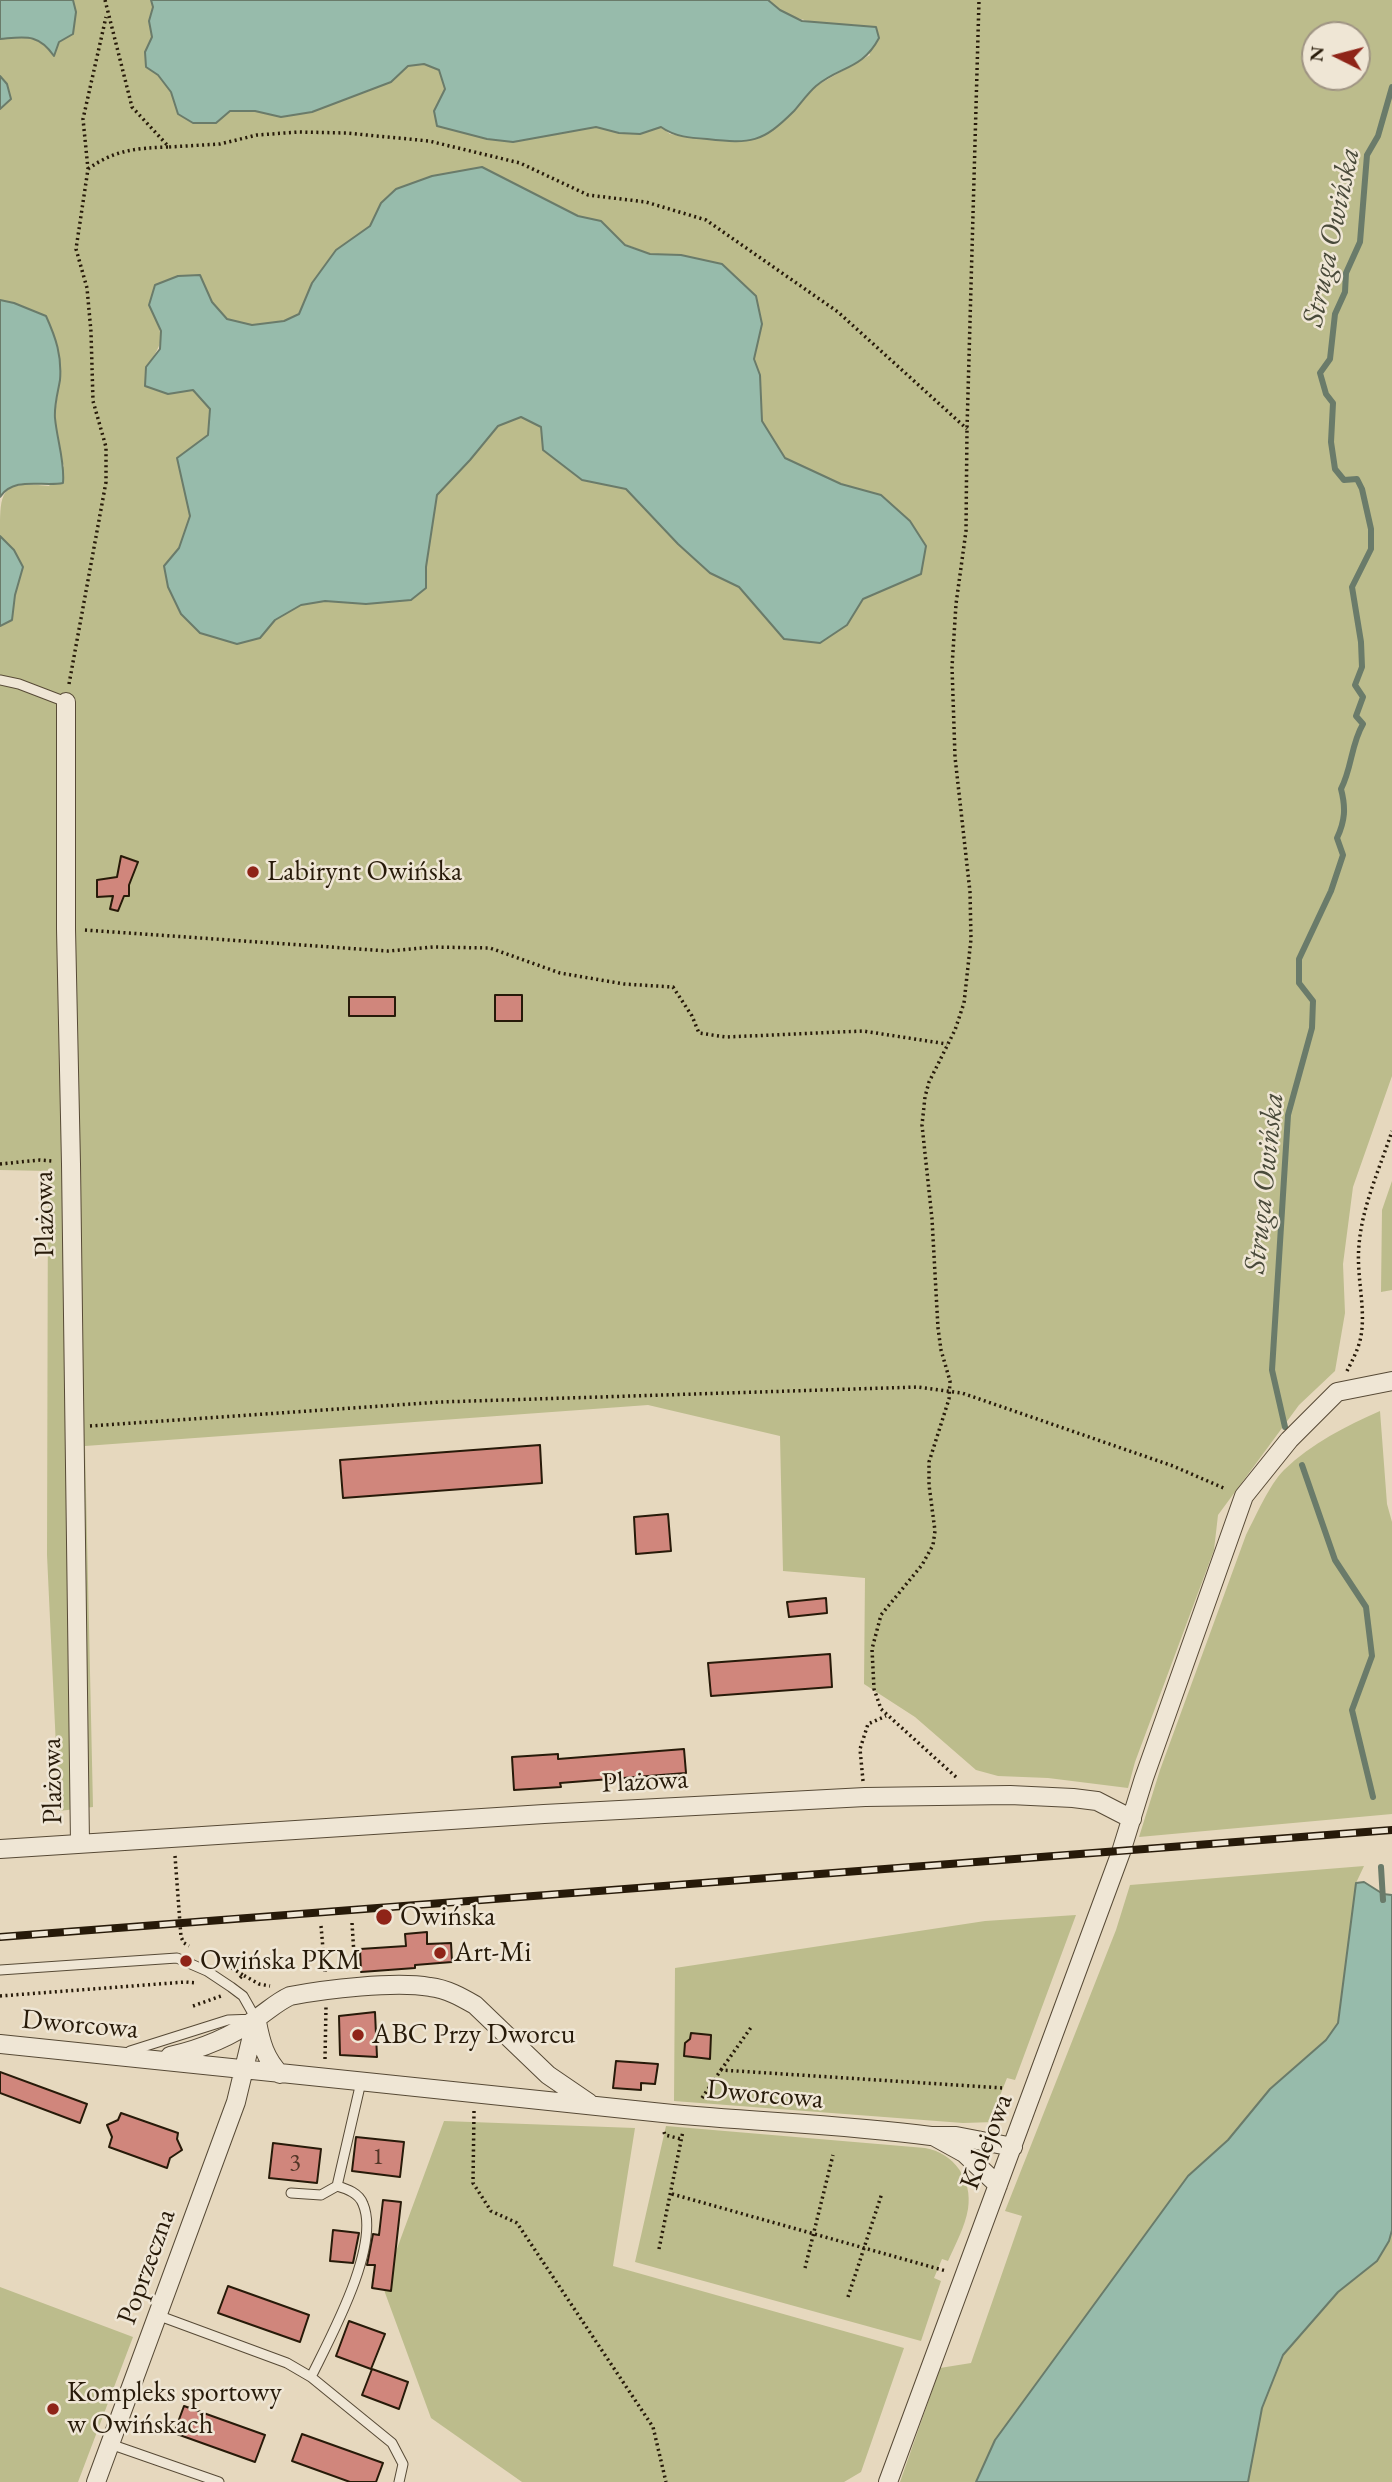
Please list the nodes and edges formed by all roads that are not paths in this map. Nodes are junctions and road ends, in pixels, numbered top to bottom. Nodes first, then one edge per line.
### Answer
1 (0, 680) edge
2 (66, 702) joint
3 (1392, 1381) edge
4 (1132, 1819) junction
5 (80, 1843) junction
6 (0, 1849) edge
7 (0, 1970) edge
8 (256, 2018) junction
9 (0, 2044) edge
10 (116, 2055) junction
11 (156, 2059) junction
12 (539, 2067) junction
13 (244, 2070) junction
14 (280, 2074) junction
15 (361, 2082) junction
16 (522, 2098) junction
17 (595, 2106) junction
18 (931, 2136) junction
19 (1013, 2147) junction
20 (998, 2185) junction
21 (337, 2186) junction
22 (291, 2193) dead end
23 (157, 2315) junction
24 (311, 2377) junction
25 (110, 2444) junction
26 (96, 2482) edge
27 (219, 2482) edge
28 (399, 2482) edge
29 (888, 2482) edge

1 - 2 lane
2 - 5 street, Plażowa
3 - 4 street, Kolejowa
4 - 5 street, Plażowa
4 - 19 street, Kolejowa
5 - 6 street
7 - 8 lane
8 - 10 lane
8 - 11 street, Dworcowa
8 - 12 street, Dworcowa
8 - 13 street
8 - 14 street
9 - 10 street, Dworcowa
10 - 11 street, Dworcowa
11 - 13 street, Dworcowa
12 - 16 street
12 - 17 street, Dworcowa
13 - 14 street, Dworcowa
13 - 23 street, Poprzeczna
14 - 15 street, Dworcowa
15 - 16 street, Dworcowa
15 - 21 lane
16 - 17 street, Dworcowa
17 - 18 street, Dworcowa
18 - 19 street, Dworcowa
18 - 20 street, Dworcowa
19 - 20 street, Kolejowa
20 - 29 street, Kolejowa
21 - 22 lane
21 - 24 lane
23 - 24 lane
23 - 25 street, Poprzeczna
24 - 28 lane
25 - 26 street, Poprzeczna
25 - 27 lane

